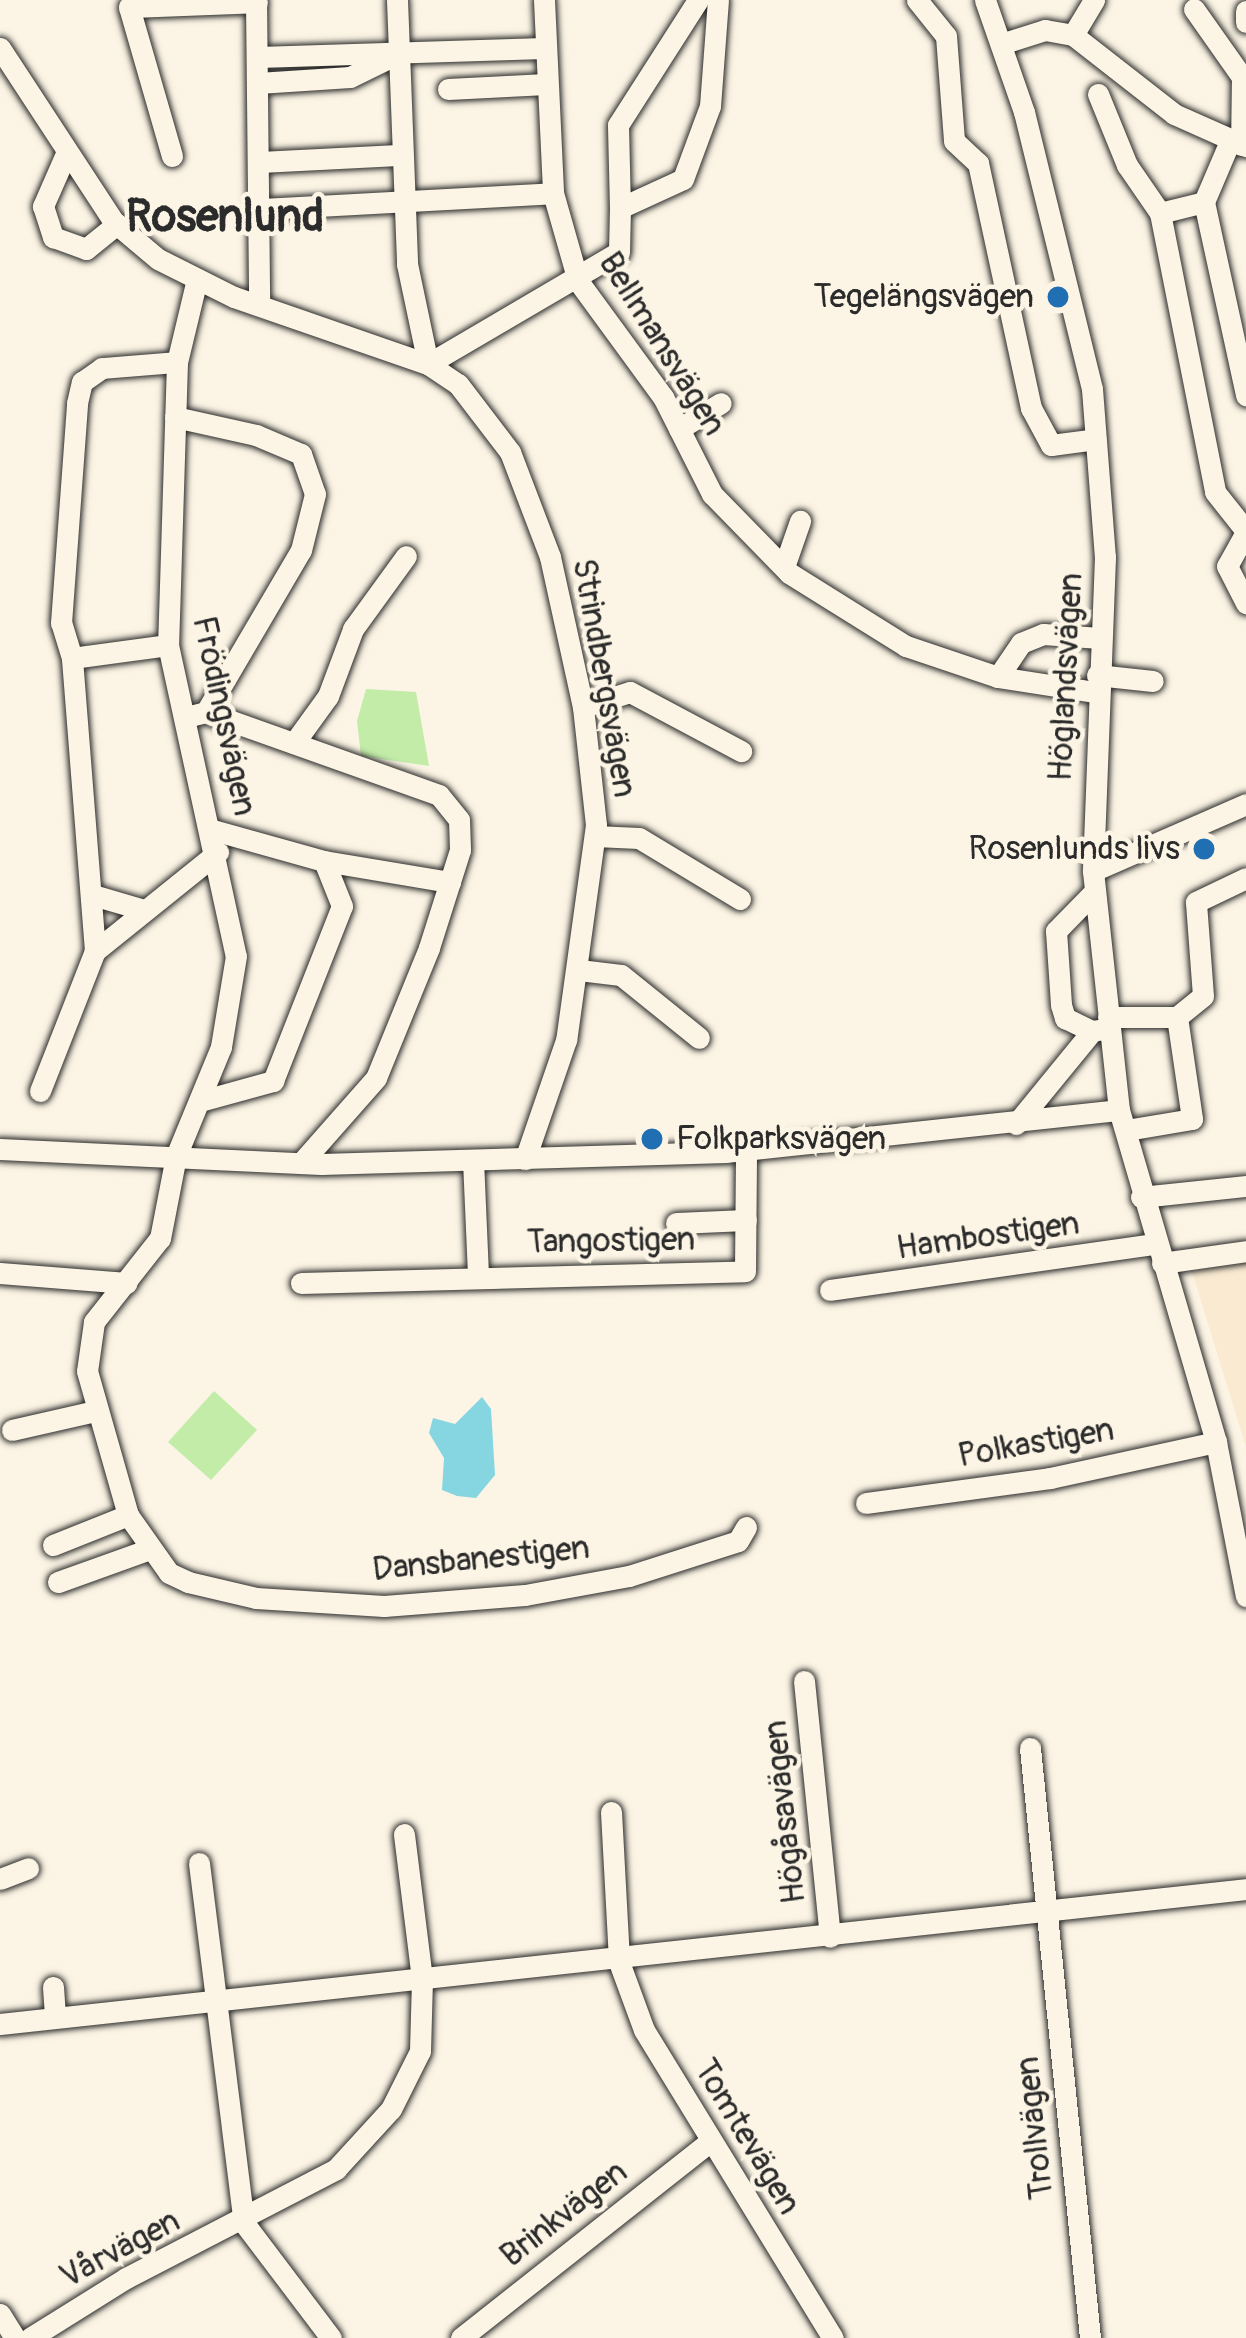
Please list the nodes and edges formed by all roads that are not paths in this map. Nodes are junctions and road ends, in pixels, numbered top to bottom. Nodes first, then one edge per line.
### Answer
1 (398, 0) edge
2 (544, 0) edge
3 (698, 0) edge
4 (718, 0) edge
5 (917, 0) edge
6 (985, 0) edge
7 (1094, 0) edge
8 (256, 1) edge
9 (123, 2) edge
10 (1194, 9) dead end
11 (1246, 11) edge
12 (1246, 22) edge
13 (1073, 35) junction
14 (1004, 43) junction
15 (0, 48) edge
16 (544, 48) junction
17 (400, 52) junction
18 (258, 57) junction
19 (1244, 76) edge
20 (258, 83) junction
21 (547, 84) junction
22 (448, 89) dead end
23 (1098, 94) dead end
24 (1239, 144) edge
25 (398, 155) junction
26 (64, 156) junction
27 (172, 156) dead end
28 (260, 162) junction
29 (553, 193) junction
30 (402, 202) junction
31 (1204, 202) junction
32 (620, 208) junction
33 (262, 209) junction
34 (1160, 213) junction
35 (117, 224) junction
36 (197, 279) junction
37 (578, 280) junction
38 (259, 305) junction
39 (177, 362) junction
40 (428, 364) junction
41 (1246, 394) edge
42 (721, 403) dead end
43 (175, 417) junction
44 (679, 429) junction
45 (1096, 439) junction
46 (800, 521) dead end
47 (1246, 531) edge
48 (406, 556) dead end
49 (784, 568) junction
50 (1246, 603) edge
51 (1100, 638) junction
52 (168, 644) junction
53 (72, 658) junction
54 (998, 676) junction
55 (1154, 681) dead end
56 (1096, 683) junction
57 (583, 707) junction
58 (196, 715) junction
59 (294, 743) junction
60 (741, 751) dead end
61 (1246, 804) edge
62 (595, 836) junction
63 (216, 841) junction
64 (324, 861) junction
65 (1246, 878) edge
66 (1094, 881) junction
67 (450, 882) junction
68 (93, 895) junction
69 (740, 899) dead end
70 (141, 909) junction
71 (95, 951) junction
72 (579, 970) junction
73 (1177, 1017) junction
74 (1103, 1026) junction
75 (699, 1038) dead end
76 (40, 1091) dead end
77 (204, 1100) junction
78 (1122, 1120) junction
79 (1016, 1124) junction
80 (0, 1149) edge
81 (746, 1151) junction
82 (176, 1156) junction
83 (525, 1159) junction
84 (473, 1160) junction
85 (302, 1163) junction
86 (1246, 1186) edge
87 (1142, 1197) junction
88 (746, 1220) junction
89 (676, 1223) dead end
90 (1246, 1251) edge
91 (1159, 1254) junction
92 (0, 1273) edge
93 (478, 1276) junction
94 (127, 1283) junction
95 (301, 1283) dead end
96 (830, 1290) dead end
97 (95, 1411) junction
98 (12, 1430) dead end
99 (1216, 1442) junction
100 (866, 1503) dead end
101 (128, 1515) junction
102 (746, 1527) dead end
103 (53, 1545) dead end
104 (151, 1549) junction
105 (58, 1582) dead end
106 (1246, 1596) edge
107 (804, 1681) dead end
108 (1030, 1748) dead end
109 (611, 1812) dead end
110 (404, 1834) dead end
111 (199, 1863) dead end
112 (28, 1868) dead end
113 (0, 1880) edge
114 (1246, 1889) edge
115 (1046, 1912) junction
116 (830, 1937) junction
117 (619, 1962) junction
118 (422, 1979) junction
119 (53, 1987) dead end
120 (214, 1996) junction
121 (55, 2016) junction
122 (0, 2024) edge
123 (709, 2142) junction
124 (244, 2223) junction
125 (0, 2314) edge
126 (464, 2337) edge
127 (15, 2338) edge
128 (30, 2338) edge
129 (331, 2338) edge
130 (833, 2338) edge
131 (1090, 2338) edge

1 - 17 street
2 - 16 street, Bellmansvägen
3 - 32 street
4 - 32 street
5 - 45 street
6 - 14 street, Höglandsvägen
7 - 13 street
8 - 9 street
8 - 18 street
9 - 27 street
10 - 19 street
11 - 12 street
13 - 14 street
13 - 24 street
14 - 45 street, Höglandsvägen
15 - 26 street, Strindbergsvägen
16 - 17 street
16 - 21 street, Bellmansvägen
17 - 18 street
17 - 20 street
17 - 25 street
18 - 20 street
19 - 24 street
20 - 28 street
21 - 22 street
21 - 29 street, Bellmansvägen
23 - 34 street
24 - 31 street
25 - 28 street
25 - 30 street
26 - 35 street, Strindbergsvägen
26 - 35 street
28 - 33 street
29 - 30 street
29 - 37 street, Bellmansvägen
30 - 33 street
30 - 40 street
31 - 34 street
31 - 41 street
32 - 37 street
33 - 38 street
34 - 47 street
35 - 36 street, Strindbergsvägen
36 - 38 street, Strindbergsvägen
36 - 39 street, Frödingsvägen
37 - 40 street
37 - 44 street, Bellmansvägen
38 - 40 street, Strindbergsvägen
39 - 43 street, Frödingsvägen
39 - 53 street
40 - 57 street, Strindbergsvägen
42 - 44 street
43 - 52 street, Frödingsvägen
43 - 58 street
44 - 49 street, Bellmansvägen
45 - 51 street, Höglandsvägen
46 - 49 street
47 - 50 street
48 - 59 street
49 - 54 street, Bellmansvägen
51 - 54 street
51 - 56 street, Höglandsvägen
52 - 53 street
52 - 58 street, Frödingsvägen
53 - 68 street
54 - 56 street, Bellmansvägen
55 - 56 street, Bellmansvägen
56 - 66 street, Höglandsvägen
57 - 60 street
57 - 62 street, Strindbergsvägen
58 - 59 street
58 - 63 street, Frödingsvägen
59 - 67 street
61 - 66 street
62 - 69 street
62 - 72 street, Strindbergsvägen
63 - 64 street
63 - 70 street
63 - 77 street, Frödingsvägen
64 - 67 street
64 - 77 street
65 - 73 street
66 - 74 street, Höglandsvägen
66 - 74 street
67 - 85 street
68 - 70 street
68 - 71 street
70 - 71 street
71 - 76 street
72 - 75 street
72 - 83 street, Strindbergsvägen
73 - 74 street
73 - 78 street
74 - 78 street, Höglandsvägen
74 - 79 street
77 - 82 street, Frödingsvägen
78 - 79 street
78 - 87 street, Höglandsvägen
79 - 81 street
80 - 82 street
81 - 83 street
81 - 88 street
82 - 85 street
82 - 94 street, Dansbanestigen
83 - 84 street
84 - 85 street
84 - 93 street
86 - 87 street
87 - 91 street, Höglandsvägen
88 - 89 street
88 - 93 street, Tangostigen
90 - 91 street, Hambostigen
91 - 96 street, Hambostigen
91 - 99 street, Höglandsvägen
92 - 94 street
93 - 95 street, Tangostigen
94 - 97 street, Dansbanestigen
97 - 98 street
97 - 101 street, Dansbanestigen
99 - 100 street, Polkastigen
99 - 106 street, Höglandsvägen
101 - 103 street
101 - 104 street, Dansbanestigen
102 - 104 street, Dansbanestigen
104 - 105 street
107 - 116 street, Högåsavägen
108 - 115 street
109 - 117 street
110 - 118 street
111 - 120 street
112 - 113 street
114 - 115 street, Högåsavägen
115 - 116 street, Högåsavägen
115 - 131 street, Trollvägen
116 - 117 street, Högåsavägen
117 - 118 street, Högåsavägen
117 - 123 street, Tomtevägen
118 - 120 street, Högåsavägen
118 - 124 street, Vårvägen
119 - 121 street
120 - 121 street, Högåsavägen
120 - 124 street
121 - 122 street, Högåsavägen
123 - 126 street, Brinkvägen
123 - 130 street, Tomtevägen
124 - 128 street, Vårvägen
124 - 129 street
125 - 127 street

